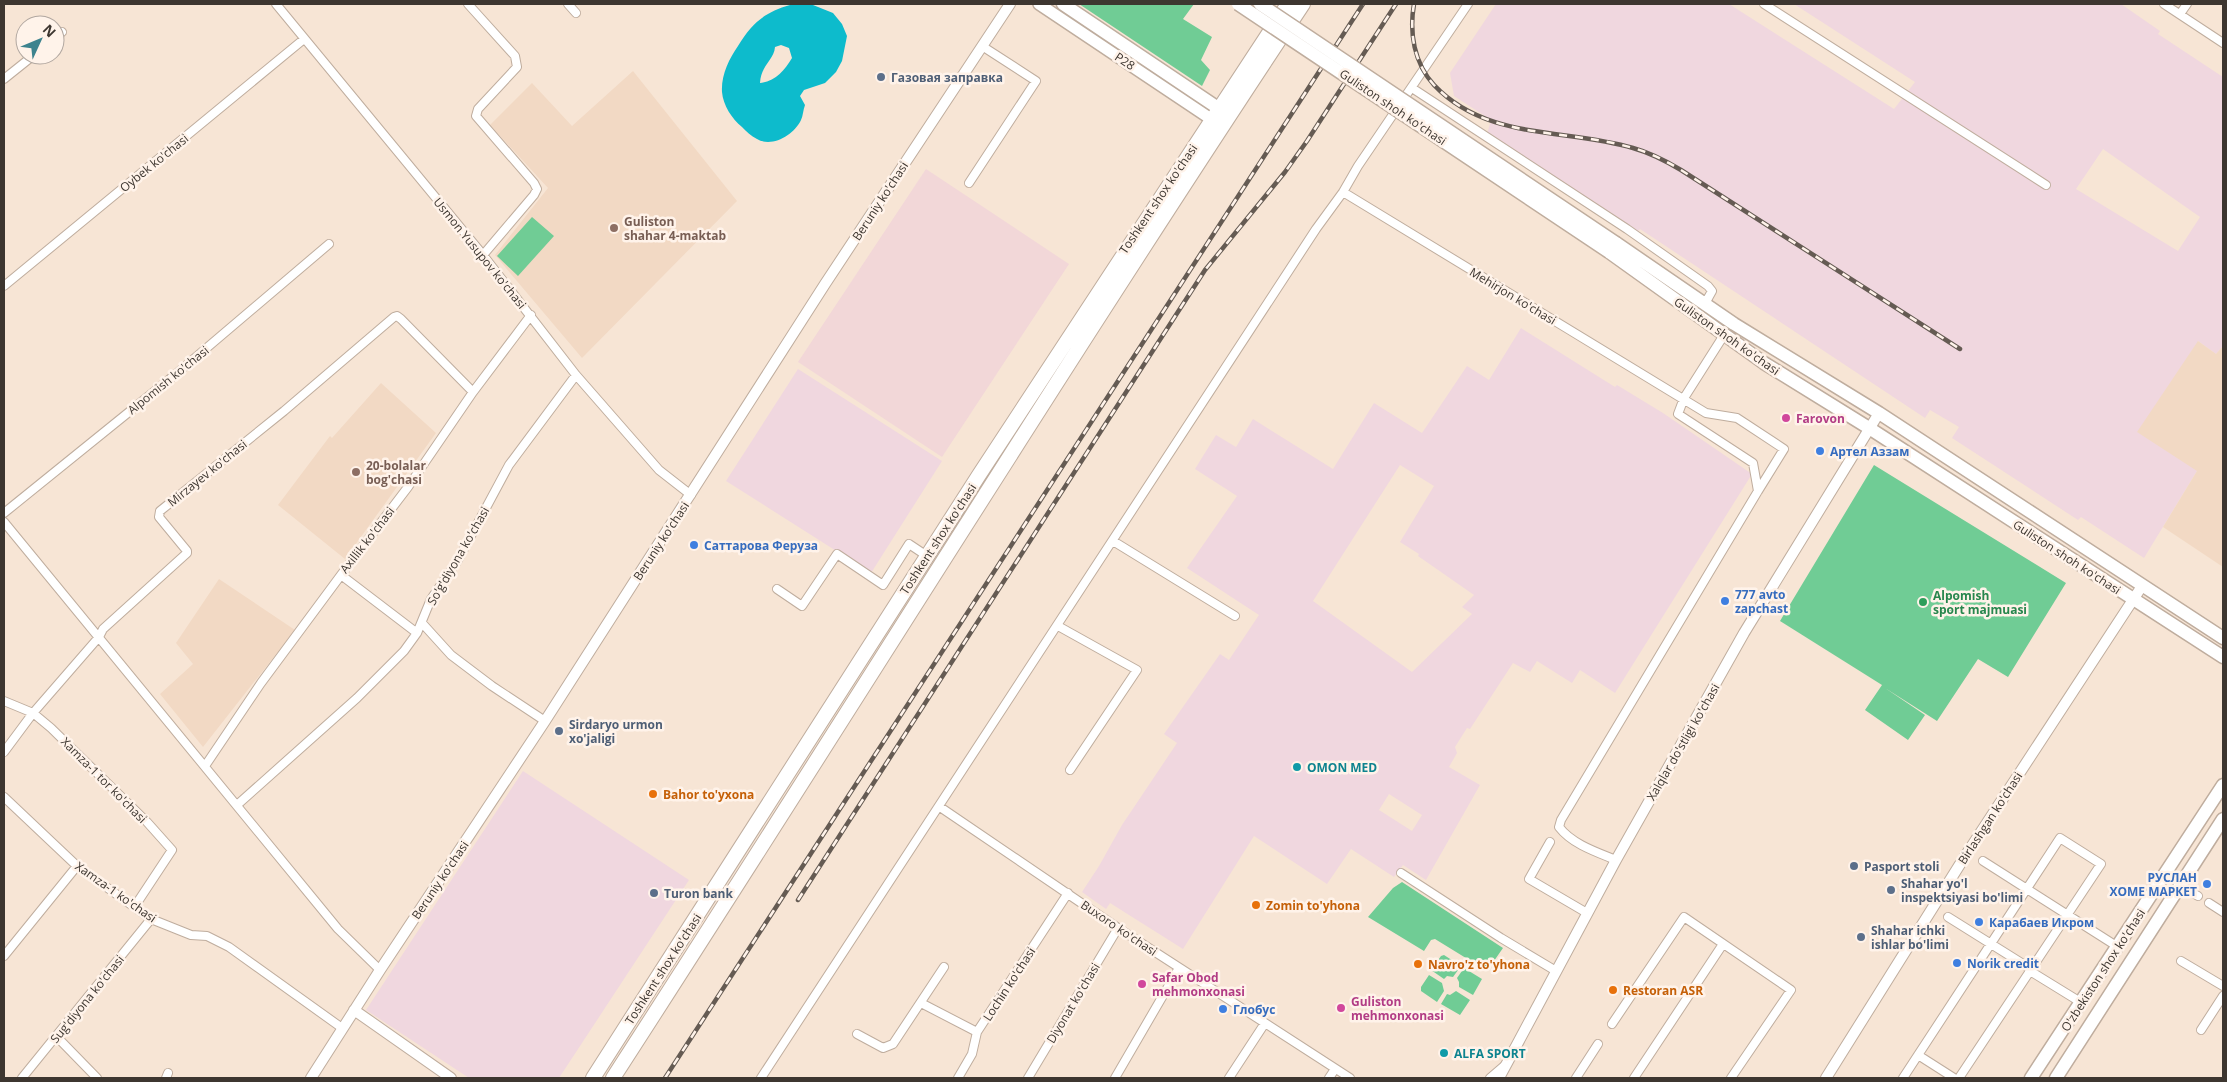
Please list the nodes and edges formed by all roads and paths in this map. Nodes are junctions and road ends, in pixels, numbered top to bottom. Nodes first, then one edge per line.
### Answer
1 (276, 4) edge
2 (468, 4) edge
3 (568, 4) edge
4 (1010, 4) edge
5 (1039, 4) edge
6 (1063, 4) edge
7 (1238, 4) edge
8 (1260, 4) edge
9 (1288, 4) edge
10 (1303, 4) edge
11 (1468, 4) edge
12 (1764, 4) edge
13 (2164, 4) edge
14 (2187, 4) edge
15 (576, 13) dead end
16 (2180, 14) junction
17 (304, 39) junction
18 (2223, 43) edge
19 (982, 46) junction
20 (22, 65) edge
21 (4, 80) edge
22 (1412, 88) junction
23 (1215, 113) junction
24 (969, 183) dead end
25 (2046, 185) dead end
26 (1343, 192) junction
27 (329, 244) dead end
28 (1612, 247) junction
29 (483, 255) junction
30 (4, 286) edge
31 (1094, 297) junction
32 (1699, 300) junction
33 (1108, 305) junction
34 (531, 315) junction
35 (1724, 335) junction
36 (576, 375) junction
37 (473, 392) junction
38 (1684, 398) junction
39 (1879, 413) junction
40 (1869, 428) junction
41 (1758, 491) junction
42 (691, 495) junction
43 (4, 513) edge
44 (4, 522) edge
45 (1113, 541) junction
46 (927, 556) junction
47 (340, 575) junction
48 (2142, 586) junction
49 (777, 589) dead end
50 (2134, 600) junction
51 (1235, 616) dead end
52 (422, 624) junction
53 (1058, 626) junction
54 (417, 633) junction
55 (99, 638) junction
56 (2223, 638) edge
57 (2223, 657) edge
58 (4, 701) edge
59 (33, 713) junction
60 (545, 721) junction
61 (4, 752) edge
62 (205, 766) junction
63 (1070, 770) dead end
64 (2223, 785) edge
65 (4, 798) edge
66 (236, 805) junction
67 (940, 807) junction
68 (2223, 819) edge
69 (1550, 842) dead end
70 (1616, 860) junction
71 (1983, 861) dead end
72 (77, 866) junction
73 (1401, 873) dead end
74 (2180, 886) junction
75 (2027, 889) junction
76 (1068, 893) junction
77 (2198, 896) dead end
78 (2209, 903) dead end
79 (135, 906) junction
80 (2223, 912) edge
81 (1587, 913) junction
82 (2067, 915) junction
83 (1948, 917) dead end
84 (151, 919) junction
85 (1118, 928) junction
86 (1723, 944) junction
87 (1991, 944) junction
88 (2118, 947) junction
89 (4, 956) edge
90 (2181, 961) dead end
91 (944, 967) dead end
92 (1179, 968) junction
93 (380, 970) junction
94 (2030, 970) junction
95 (1556, 971) junction
96 (2223, 986) edge
97 (2223, 996) edge
98 (921, 1003) junction
99 (2082, 1003) junction
100 (354, 1010) junction
101 (1265, 1023) junction
102 (1612, 1024) dead end
103 (342, 1028) junction
104 (2201, 1030) dead end
105 (977, 1032) junction
106 (857, 1034) dead end
107 (57, 1037) junction
108 (1598, 1044) dead end
109 (1918, 1055) junction
110 (1507, 1063) junction
111 (1335, 1069) junction
112 (22, 1078) edge
113 (97, 1078) edge
114 (311, 1078) edge
115 (450, 1078) edge
116 (593, 1078) edge
117 (613, 1078) edge
118 (761, 1078) edge
119 (958, 1078) edge
120 (1028, 1078) edge
121 (1115, 1078) edge
122 (1228, 1078) edge
123 (1329, 1078) edge
124 (1350, 1078) edge
125 (1490, 1078) edge
126 (1499, 1078) edge
127 (1576, 1078) edge
128 (1634, 1078) edge
129 (1731, 1078) edge
130 (1826, 1078) edge
131 (1903, 1078) edge
132 (1954, 1078) edge
133 (1959, 1078) edge
134 (2031, 1078) edge
135 (2056, 1078) edge

1 - 17 street, Usmon Yusupov ko'chasi
2 - 29 street
3 - 15 street
4 - 19 street, Beruniy ko'chasi
5 - 23 main road, Р28
6 - 23 main road
7 - 28 main road, Guliston shoh ko'chasi, bridge
8 - 28 main road, Guliston shoh ko'chasi, bridge
9 - 23 highway, Toshkent shox ko'chasi
10 - 33 highway, Toshkent shox ko'chasi
11 - 22 street
12 - 25 street
13 - 16 street
14 - 16 street
16 - 18 street
17 - 29 street, Usmon Yusupov ko'chasi
17 - 30 street, Oybek ko'chasi
19 - 24 street
19 - 42 street, Beruniy ko'chasi
20 - 21 street
22 - 26 street
22 - 32 street
23 - 31 highway, Toshkent shox ko'chasi
26 - 38 street, Mehirjon ko'chasi
26 - 45 street
27 - 43 street, Alpomish ko'chasi
28 - 32 main road, Guliston shoh ko'chasi
28 - 35 main road, Guliston shoh ko'chasi
29 - 34 street, Usmon Yusupov ko'chasi
31 - 33 highway
31 - 46 highway, Toshkent shox ko'chasi
32 - 39 main road, Guliston shoh ko'chasi
33 - 117 highway, Toshkent shox ko'chasi
34 - 36 street, Usmon Yusupov ko'chasi
34 - 37 street, Axillik ko'chasi
35 - 38 street
35 - 40 main road, Guliston shoh ko'chasi
36 - 42 street, Usmon Yusupov ko'chasi
36 - 52 street, So'g'diyona ko'chasi
37 - 47 street, Axillik ko'chasi
37 - 55 street, Mirzayev ko'chasi
38 - 41 street
38 - 41 street, Mehirjon ko'chasi
39 - 40 street, Xalqlar do'stligi ko'chasi
39 - 48 main road, Guliston shoh ko'chasi
40 - 50 main road, Guliston shoh ko'chasi
40 - 70 street, Xalqlar do'stligi ko'chasi
41 - 70 street
42 - 60 street, Beruniy ko'chasi
44 - 55 street
45 - 51 street
45 - 53 street
46 - 49 street
46 - 116 highway, Toshkent shox ko'chasi
47 - 54 street
47 - 62 street, Axillik ko'chasi
48 - 50 street, Birlashgan ko'chasi
48 - 56 main road, Guliston shoh ko'chasi
50 - 57 main road, Guliston shoh ko'chasi
50 - 130 street, Birlashgan ko'chasi
52 - 54 street, So'g'diyona ko'chasi
52 - 60 street
53 - 63 street
53 - 67 street
54 - 66 street, So'g'diyona ko'chasi
55 - 59 street, Mirzayev ko'chasi
55 - 62 street
58 - 59 street
59 - 61 street, Mirzayev ko'chasi
59 - 79 street, Xamza-1 tor ko'chasi
60 - 93 street, Beruniy ko'chasi
62 - 66 street
64 - 88 main road, O'zbekiston shox ko'chasi
65 - 72 street, Xamza-1 ko'chasi
66 - 93 street
67 - 76 street, Buxoro ko'chasi
67 - 118 street
68 - 74 main road, O'zbekiston shox ko'chasi
69 - 81 street
70 - 81 street, Xalqlar do'stligi ko'chasi
71 - 75 street
72 - 79 street, Xamza-1 ko'chasi
72 - 89 street
73 - 95 street
74 - 77 street
74 - 135 main road, O'zbekiston shox ko'chasi
75 - 82 street
75 - 82 street
75 - 87 street
76 - 85 street, Buxoro ko'chasi
76 - 105 street, Lochin ko'chasi
78 - 80 street
79 - 84 street, Xamza-1 ko'chasi
81 - 95 street, Xalqlar do'stligi ko'chasi
82 - 88 street
82 - 94 street
83 - 87 street
84 - 103 street, Xamza-1 ko'chasi
84 - 107 street, Sug'diyona ko'chasi
85 - 92 street, Buxoro ko'chasi
85 - 120 street, Diyonat ko'chasi
86 - 102 street
86 - 128 street
86 - 129 street
87 - 94 street
87 - 109 street
88 - 99 main road, O'zbekiston shox ko'chasi
90 - 96 street
91 - 98 street
92 - 101 street, Buxoro ko'chasi
92 - 121 street
93 - 100 street, Beruniy ko'chasi
94 - 99 street
94 - 133 street
95 - 110 street, Xalqlar do'stligi ko'chasi
97 - 104 street
98 - 105 street
98 - 106 street
99 - 134 main road, O'zbekiston shox ko'chasi
100 - 103 street, Beruniy ko'chasi
100 - 115 street
101 - 111 street, Buxoro ko'chasi
101 - 122 street
103 - 114 street, Beruniy ko'chasi
105 - 119 street, Lochin ko'chasi
107 - 112 street, Sug'diyona ko'chasi
107 - 113 street
108 - 127 street
109 - 131 street
109 - 132 street
110 - 125 street
110 - 126 street, Xalqlar do'stligi ko'chasi
111 - 123 street
111 - 124 street, Buxoro ko'chasi

